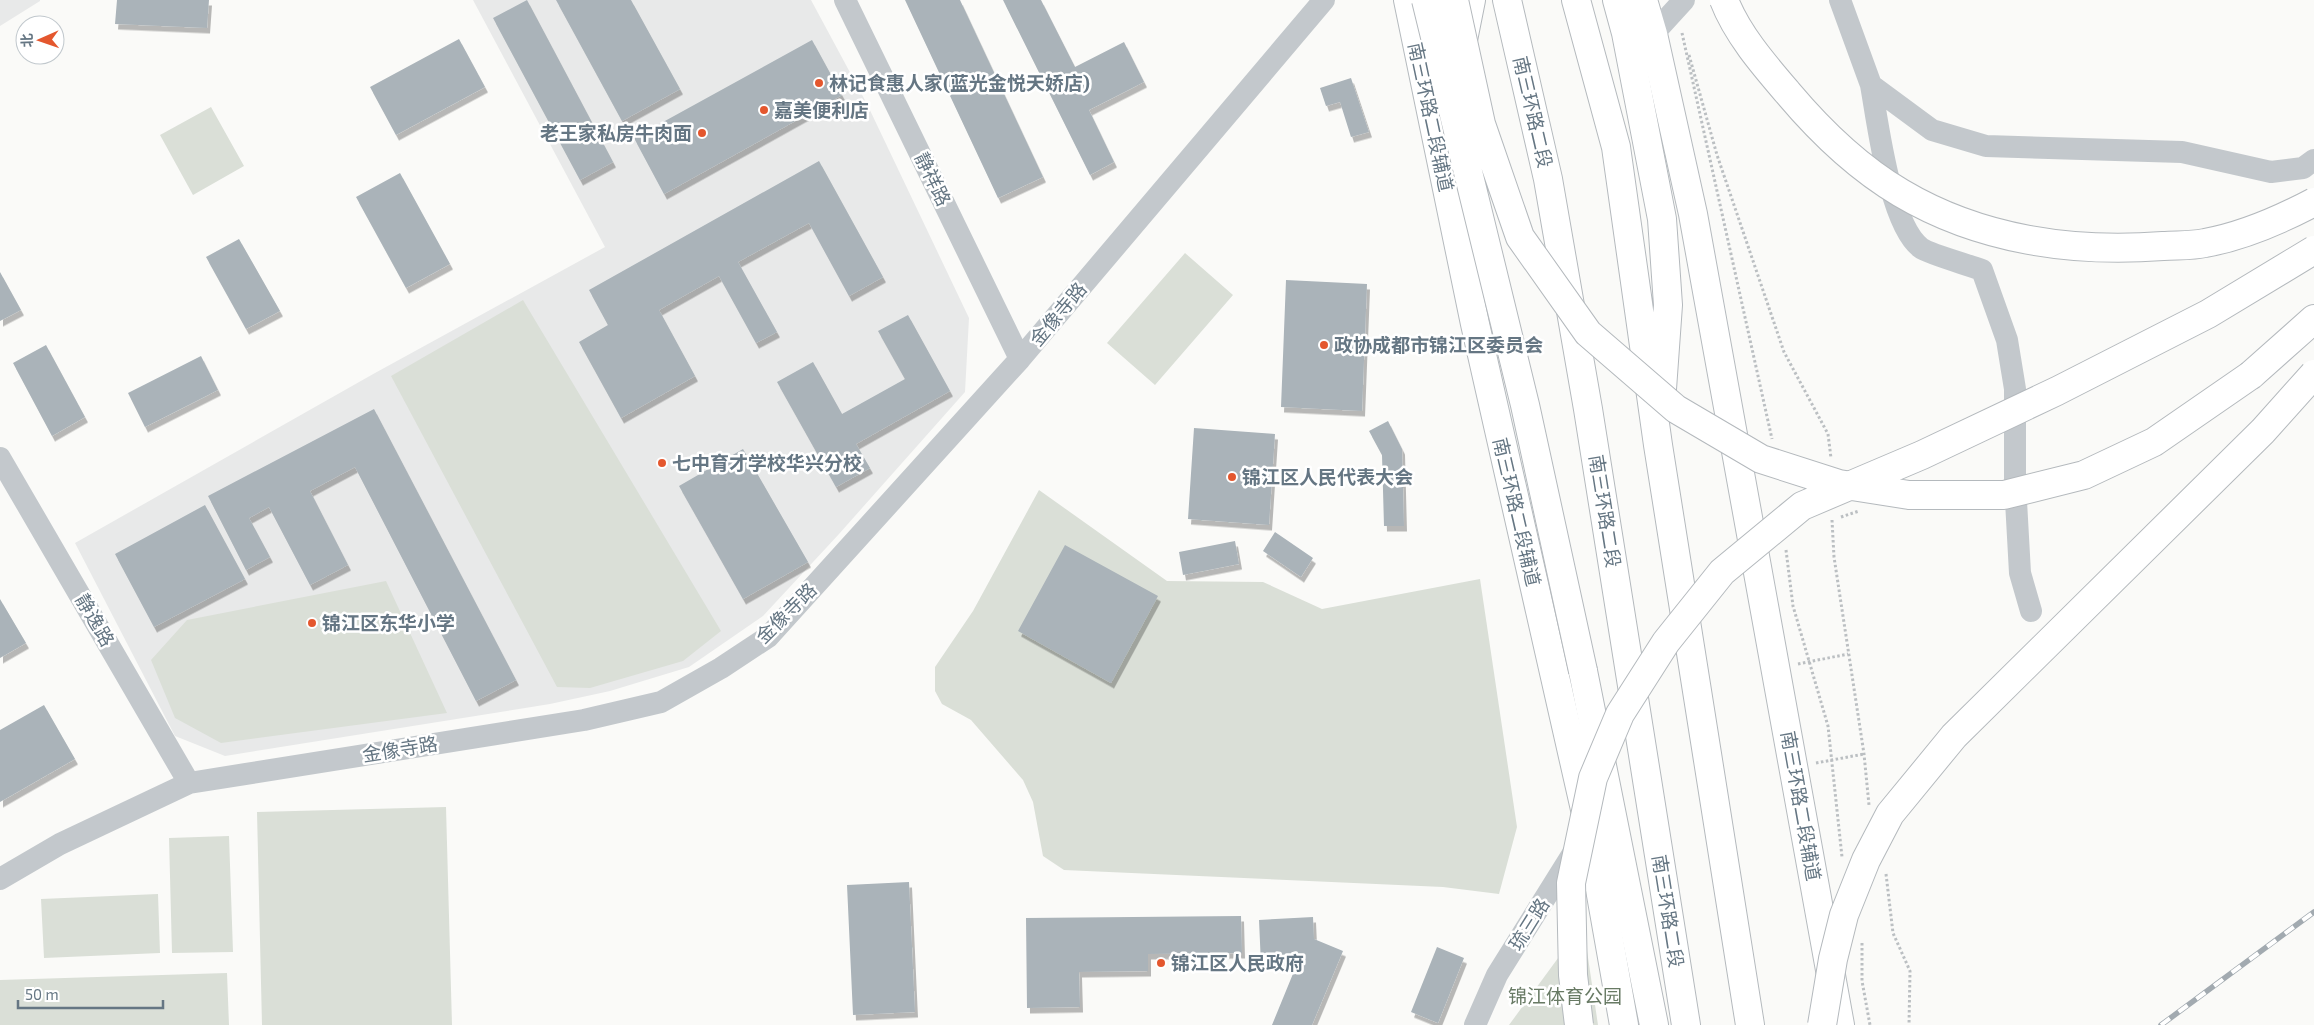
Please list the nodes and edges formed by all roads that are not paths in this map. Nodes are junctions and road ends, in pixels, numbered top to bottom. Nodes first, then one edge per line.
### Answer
1 (845, 0) edge
2 (1324, 0) edge
3 (1408, 0) edge
4 (1426, 0) edge
5 (1436, 0) edge
6 (1454, 0) edge
7 (1471, 0) edge
8 (1507, 0) edge
9 (1576, 0) edge
10 (1617, 0) edge
11 (1643, 0) edge
12 (1724, 0) edge
13 (1840, 0) edge
14 (1680, 4) edge
15 (1653, 34) junction
16 (1871, 86) junction
17 (1454, 89) junction
18 (2314, 160) edge
19 (2314, 202) edge
20 (2314, 250) edge
21 (2314, 319) edge
22 (1020, 359) junction
23 (2314, 374) edge
24 (1493, 405) junction
25 (1658, 445) junction
26 (0, 458) edge
27 (2031, 610) dead end
28 (189, 783) junction
29 (1589, 827) junction
30 (0, 879) edge
31 (1475, 1025) edge
32 (1579, 1025) edge
33 (1624, 1025) edge
34 (1654, 1025) edge
35 (1686, 1025) edge
36 (1750, 1025) edge
37 (1822, 1025) edge
38 (1840, 1025) edge

1 - 22 street, 静祥路
2 - 22 street, 金像寺路
3 - 24 main road, 南三环路二段辅道
4 - 34 main road, bridge
5 - 17 street
6 - 21 main road, bridge
7 - 17 main road
8 - 35 main road, 南三环路二段
9 - 25 main road
10 - 25 main road
11 - 15 main road, 南三环路二段辅道
12 - 19 main road, bridge
13 - 16 street
14 - 15 street
15 - 38 main road, 南三环路二段辅道
16 - 18 street
16 - 27 street
17 - 24 street
20 - 32 main road, bridge
22 - 28 street, 金像寺路
23 - 37 main road, bridge
24 - 29 main road, 南三环路二段辅道
25 - 36 main road
26 - 28 street, 静逸路
28 - 30 street, 金像寺路
29 - 31 street, 琉三路
29 - 33 main road, 南三环路二段辅道

